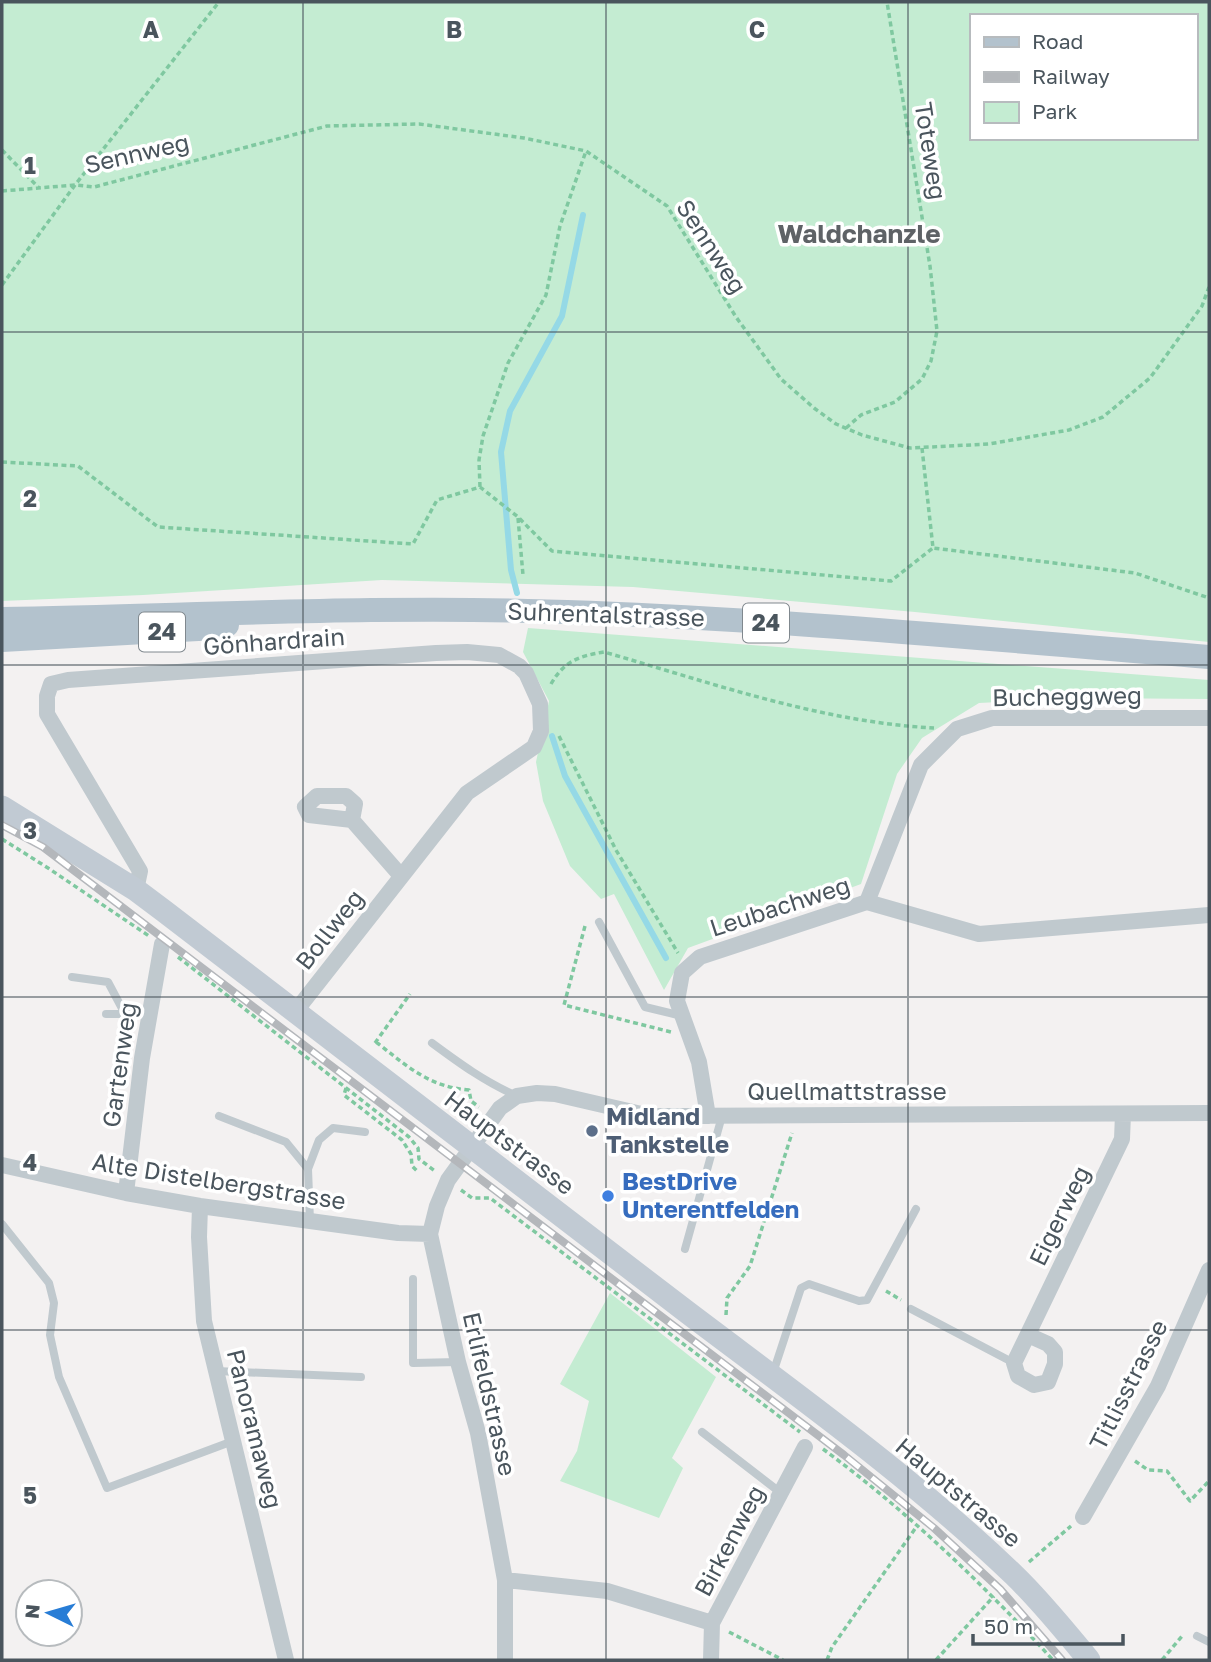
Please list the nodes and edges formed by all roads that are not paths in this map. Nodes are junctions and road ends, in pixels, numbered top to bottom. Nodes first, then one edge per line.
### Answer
1 (322, 611) junction
2 (2, 619) edge
3 (2, 640) edge
4 (1209, 657) edge
5 (540, 704) joint
6 (1209, 718) edge
7 (2, 807) edge
8 (352, 820) dead end
9 (401, 876) junction
10 (136, 890) junction
11 (867, 902) junction
12 (1209, 915) edge
13 (599, 922) road end
14 (162, 944) road end
15 (72, 977) dead end
16 (295, 1012) junction
17 (106, 1014) dead end
18 (125, 1014) junction
19 (150, 1014) junction
20 (682, 1016) junction
21 (432, 1042) dead end
22 (517, 1096) junction
23 (1209, 1113) edge
24 (1123, 1114) junction
25 (219, 1116) dead end
26 (715, 1116) junction
27 (365, 1132) dead end
28 (471, 1149) junction
29 (2, 1166) edge
30 (308, 1169) junction
31 (126, 1193) junction
32 (200, 1206) junction
33 (916, 1209) dead end
34 (310, 1221) junction
35 (2, 1224) edge
36 (430, 1234) junction
37 (685, 1249) dead end
38 (1209, 1270) edge
39 (413, 1279) dead end
40 (911, 1309) road end
41 (1028, 1335) junction
42 (458, 1362) junction
43 (1014, 1363) junction
44 (216, 1371) junction
45 (772, 1376) junction
46 (361, 1377) dead end
47 (702, 1432) dead end
48 (233, 1440) junction
49 (811, 1444) road end
50 (780, 1493) junction
51 (1083, 1517) road end
52 (505, 1580) junction
53 (712, 1623) junction
54 (1197, 1636) road end
55 (1209, 1642) edge
56 (286, 1660) edge
57 (505, 1660) edge
58 (711, 1660) edge
59 (1089, 1660) edge

1 - 2 main road, Suhrentalstrasse / 24
1 - 3 main road, 24
1 - 4 main road, Suhrentalstrasse / 24
5 - 9 street, Bollweg
5 - 10 street, Gönhardrain
6 - 11 street, Bucheggweg
7 - 10 main road, Hauptstrasse
8 - 9 street
9 - 16 street, Bollweg
10 - 16 main road, Hauptstrasse
11 - 12 street, Leubachweg
11 - 20 street, Leubachweg
13 - 20 lane
14 - 19 street, Gartenweg
15 - 18 lane
16 - 28 main road, Hauptstrasse
17 - 18 lane
18 - 19 lane
19 - 31 street, Gartenweg
20 - 26 street
21 - 22 lane
22 - 26 street, Quellmattstrasse
22 - 28 street
23 - 24 street, Quellmattstrasse
24 - 26 street, Quellmattstrasse
24 - 41 street, Eigerweg
25 - 30 lane
26 - 37 lane
27 - 30 lane
28 - 36 street, Erlifeldstrasse
28 - 45 main road, Hauptstrasse
29 - 31 street, Alte Distelbergstrasse
30 - 34 lane
31 - 32 street, Alte Distelbergstrasse
32 - 34 street, Alte Distelbergstrasse
32 - 44 street, Panoramaweg
33 - 45 lane
34 - 36 street, Alte Distelbergstrasse
35 - 48 lane
36 - 42 street, Erlifeldstrasse
38 - 51 street, Titlisstrasse
39 - 42 lane
40 - 43 lane
41 - 43 street, Eigerweg
41 - 43 street
42 - 52 street, Erlifeldstrasse
44 - 46 lane
44 - 48 street, Panoramaweg
45 - 59 main road, Hauptstrasse
47 - 50 lane
48 - 56 street, Panoramaweg
49 - 50 street, Birkenweg
50 - 53 street, Birkenweg
52 - 53 street
52 - 57 street, Erlifeldstrasse
53 - 58 street, Birkenweg
54 - 55 lane

